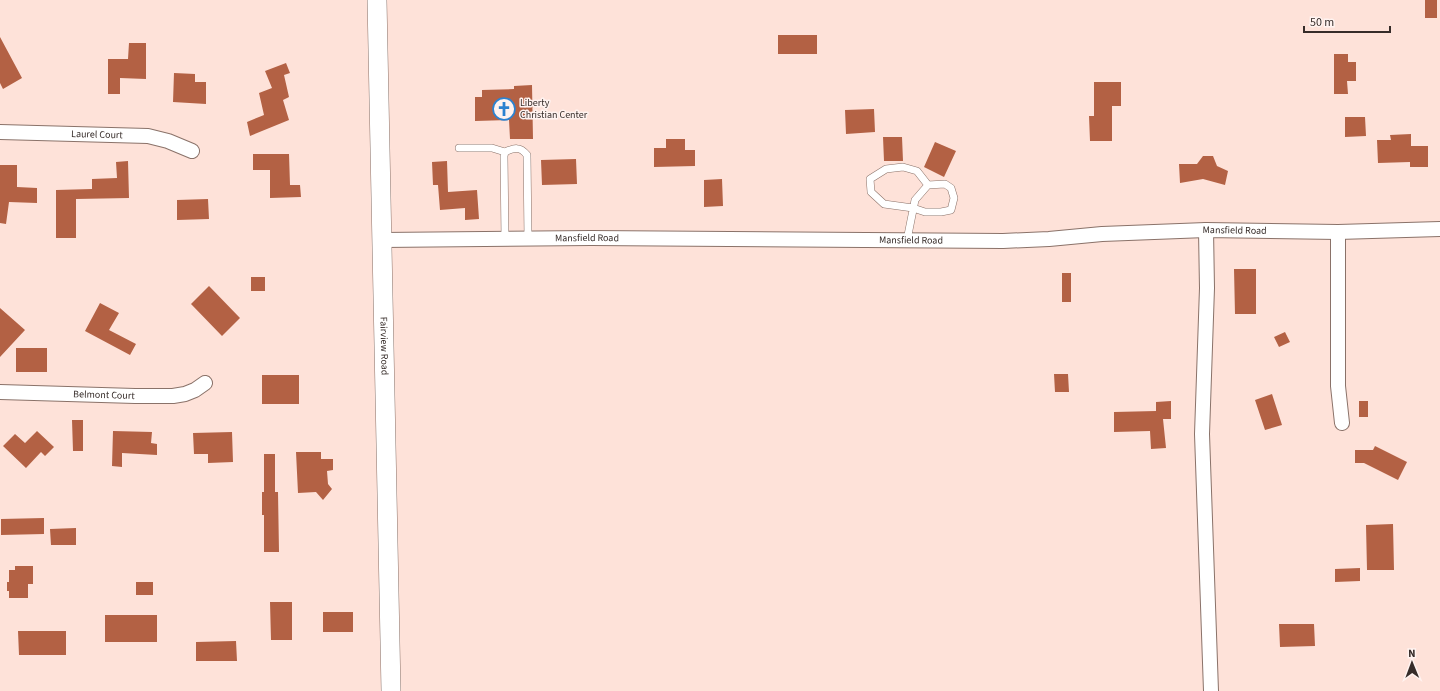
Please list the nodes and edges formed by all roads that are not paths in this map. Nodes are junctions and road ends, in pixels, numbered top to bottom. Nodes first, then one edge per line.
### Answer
1 (377, 0) edge
2 (0, 132) edge
3 (459, 148) dead end
4 (192, 151) dead end
5 (505, 152) junction
6 (928, 185) junction
7 (914, 208) junction
8 (1440, 229) edge
9 (1206, 230) junction
10 (1338, 232) junction
11 (505, 239) junction
12 (528, 239) junction
13 (382, 240) junction
14 (907, 240) junction
15 (205, 383) dead end
16 (0, 392) edge
17 (1342, 423) dead end
18 (391, 691) edge
19 (1211, 691) edge

1 - 13 main road, Fairview Road
2 - 4 street, Laurel Court
3 - 5 lane
5 - 11 lane
5 - 12 lane
6 - 7 lane
6 - 7 lane
6 - 7 lane
7 - 14 lane
8 - 10 street, Mansfield Road
9 - 10 street, Mansfield Road
9 - 14 street, Mansfield Road
9 - 19 street
10 - 17 street
11 - 12 street, Mansfield Road
11 - 13 street, Mansfield Road
12 - 14 street, Mansfield Road
13 - 18 main road, Fairview Road
15 - 16 street, Belmont Court

